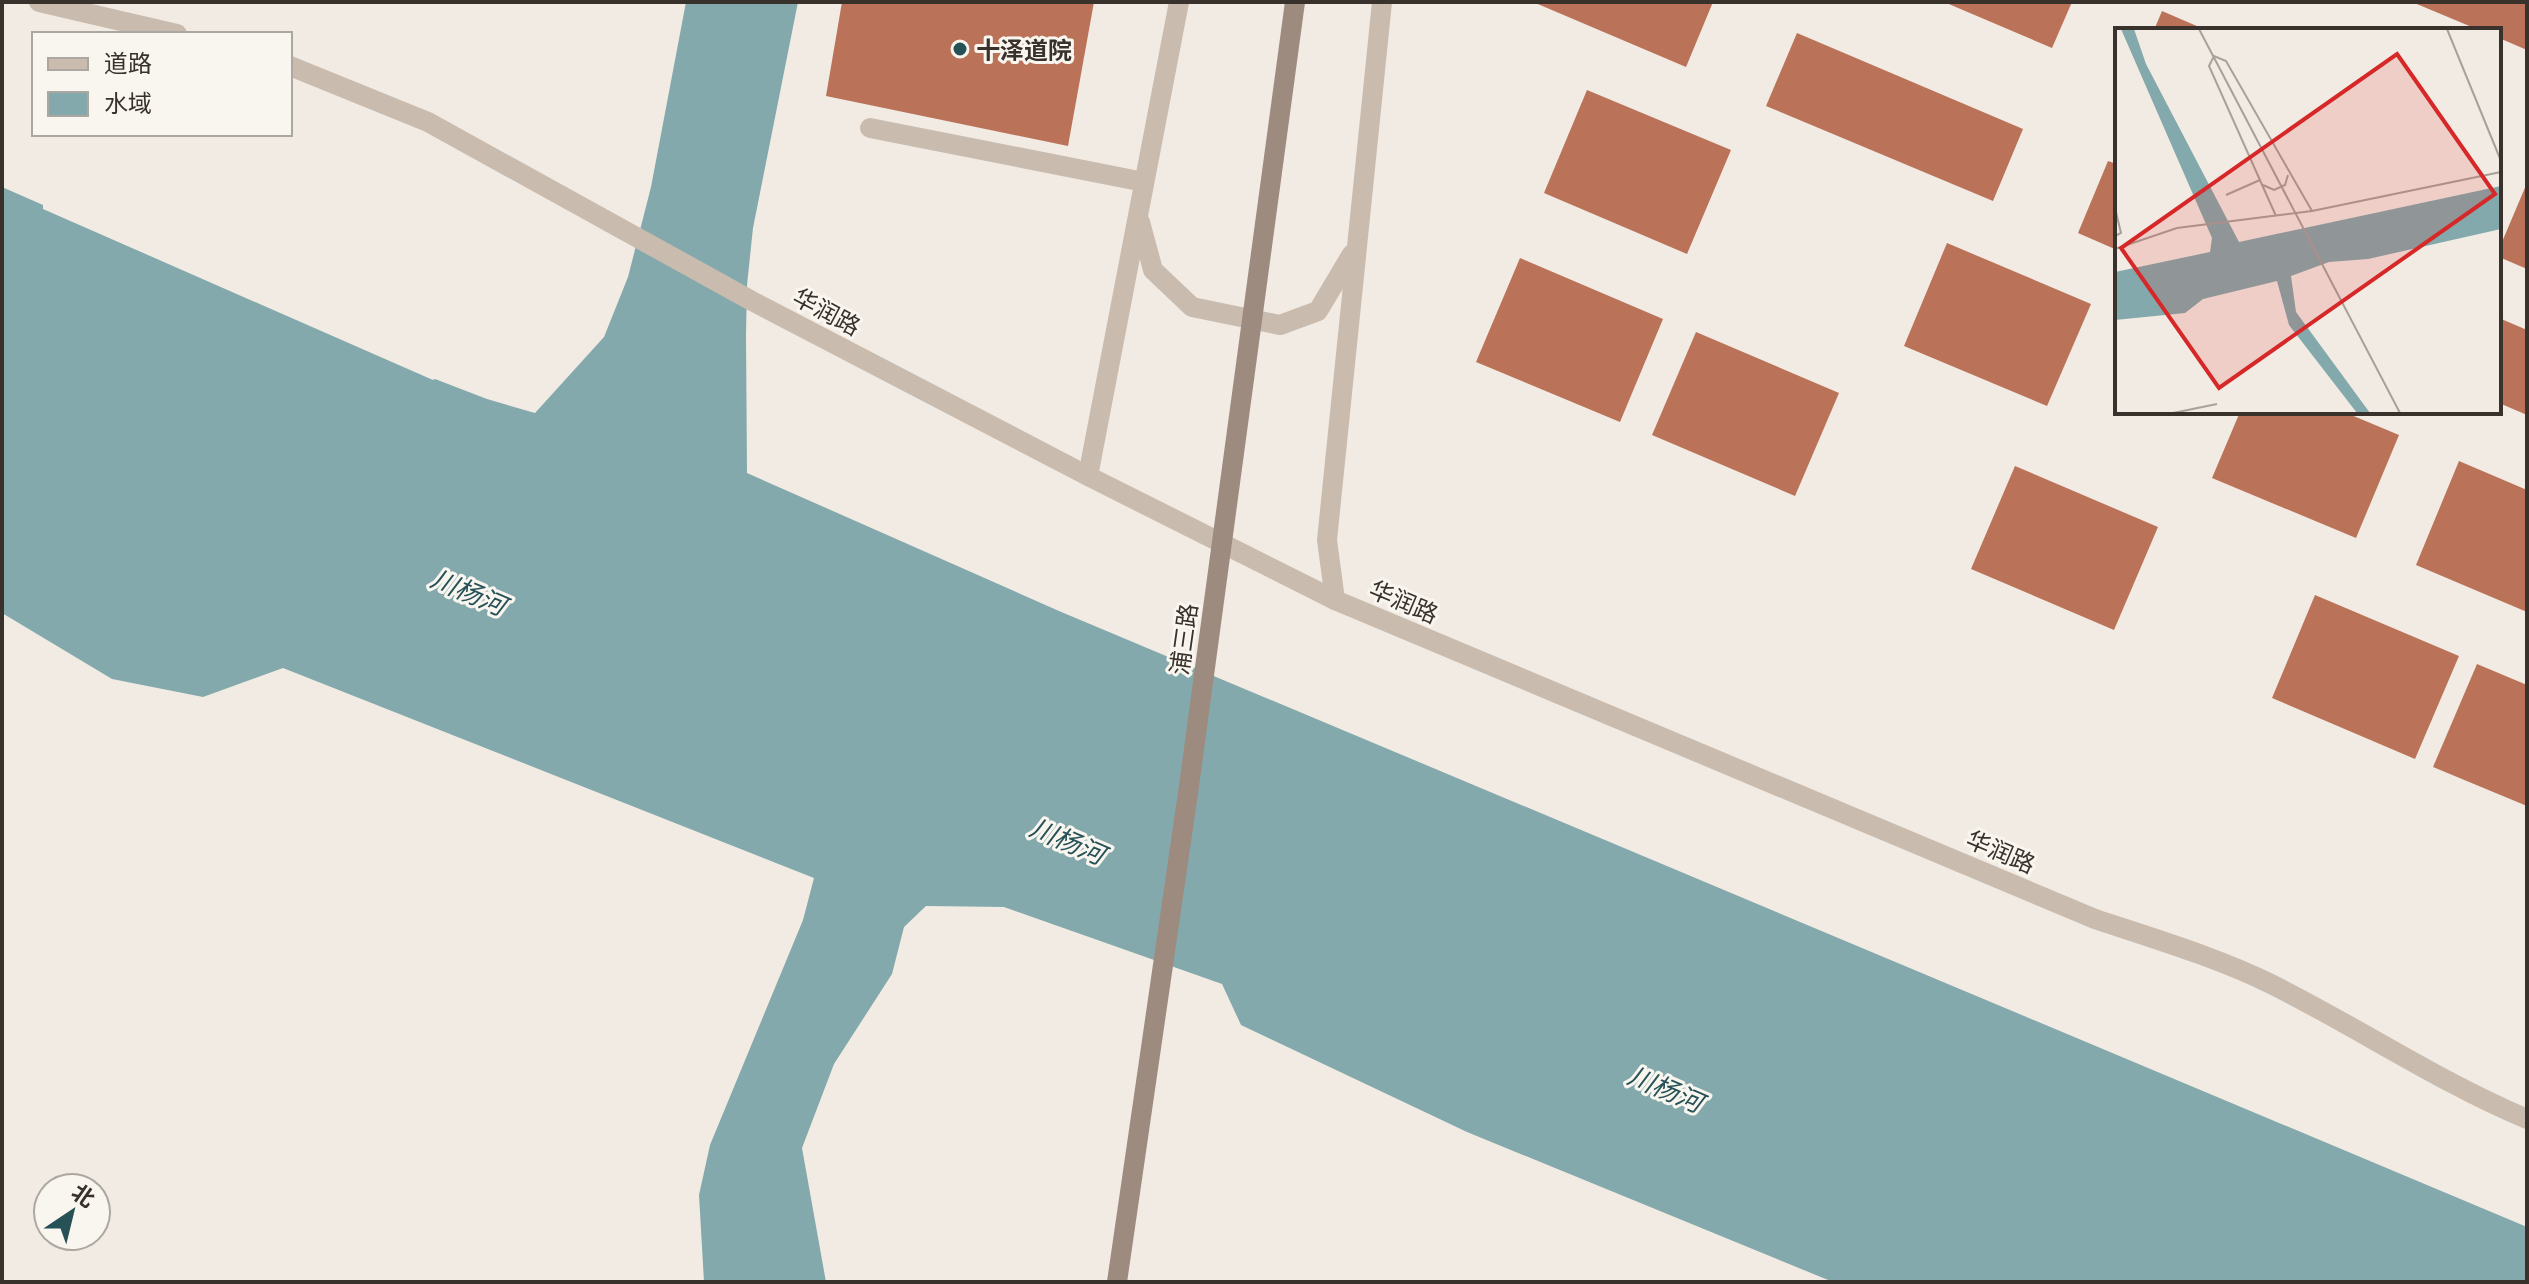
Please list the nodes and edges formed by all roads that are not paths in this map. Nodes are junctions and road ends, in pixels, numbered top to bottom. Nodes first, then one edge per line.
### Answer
1 (39, 2) edge
2 (1179, 2) edge
3 (1295, 2) edge
4 (1382, 2) edge
5 (168, 32) edge
6 (292, 67) edge
7 (870, 128) dead end
8 (1144, 182) junction
9 (1138, 215) junction
10 (1357, 246) junction
11 (1088, 476) junction
12 (1335, 600) junction
13 (2527, 1119) edge
14 (1117, 1282) edge

1 - 5 street
2 - 8 street
3 - 14 main road, 浦三路, bridge
4 - 10 street
6 - 11 street, 华润路
7 - 8 street
8 - 9 street
9 - 10 street
9 - 11 street
10 - 12 street
11 - 12 street, 华润路
12 - 13 street, 华润路

